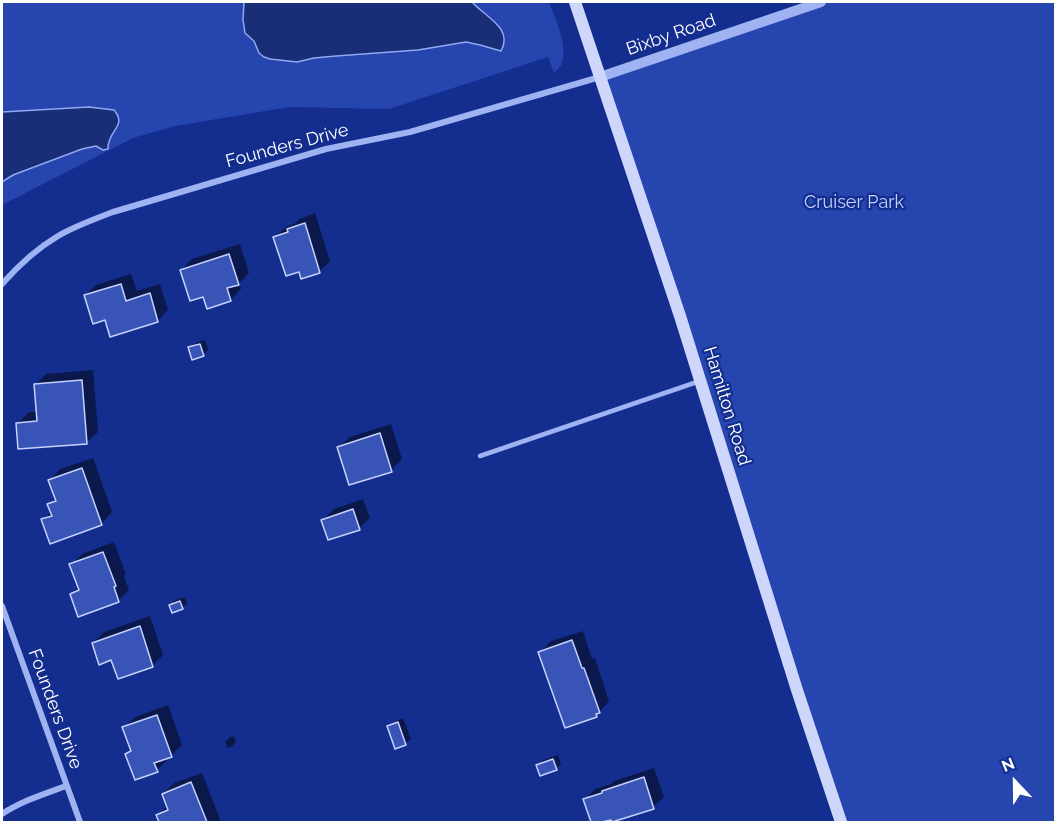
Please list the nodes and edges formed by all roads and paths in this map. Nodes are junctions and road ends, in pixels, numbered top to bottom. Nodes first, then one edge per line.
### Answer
1 (575, 2) edge
2 (821, 2) edge
3 (600, 77) junction
4 (2, 284) edge
5 (700, 381) junction
6 (480, 456) dead end
7 (2, 606) edge
8 (66, 786) junction
9 (2, 814) edge
10 (80, 822) edge
11 (841, 822) edge

1 - 3 main road, Hamilton Road
2 - 3 street, Bixby Road
3 - 4 street, Founders Drive
3 - 5 main road, Hamilton Road
5 - 6 lane
5 - 11 main road, Hamilton Road
7 - 8 street, Founders Drive
8 - 9 street
8 - 10 street, Founders Drive

